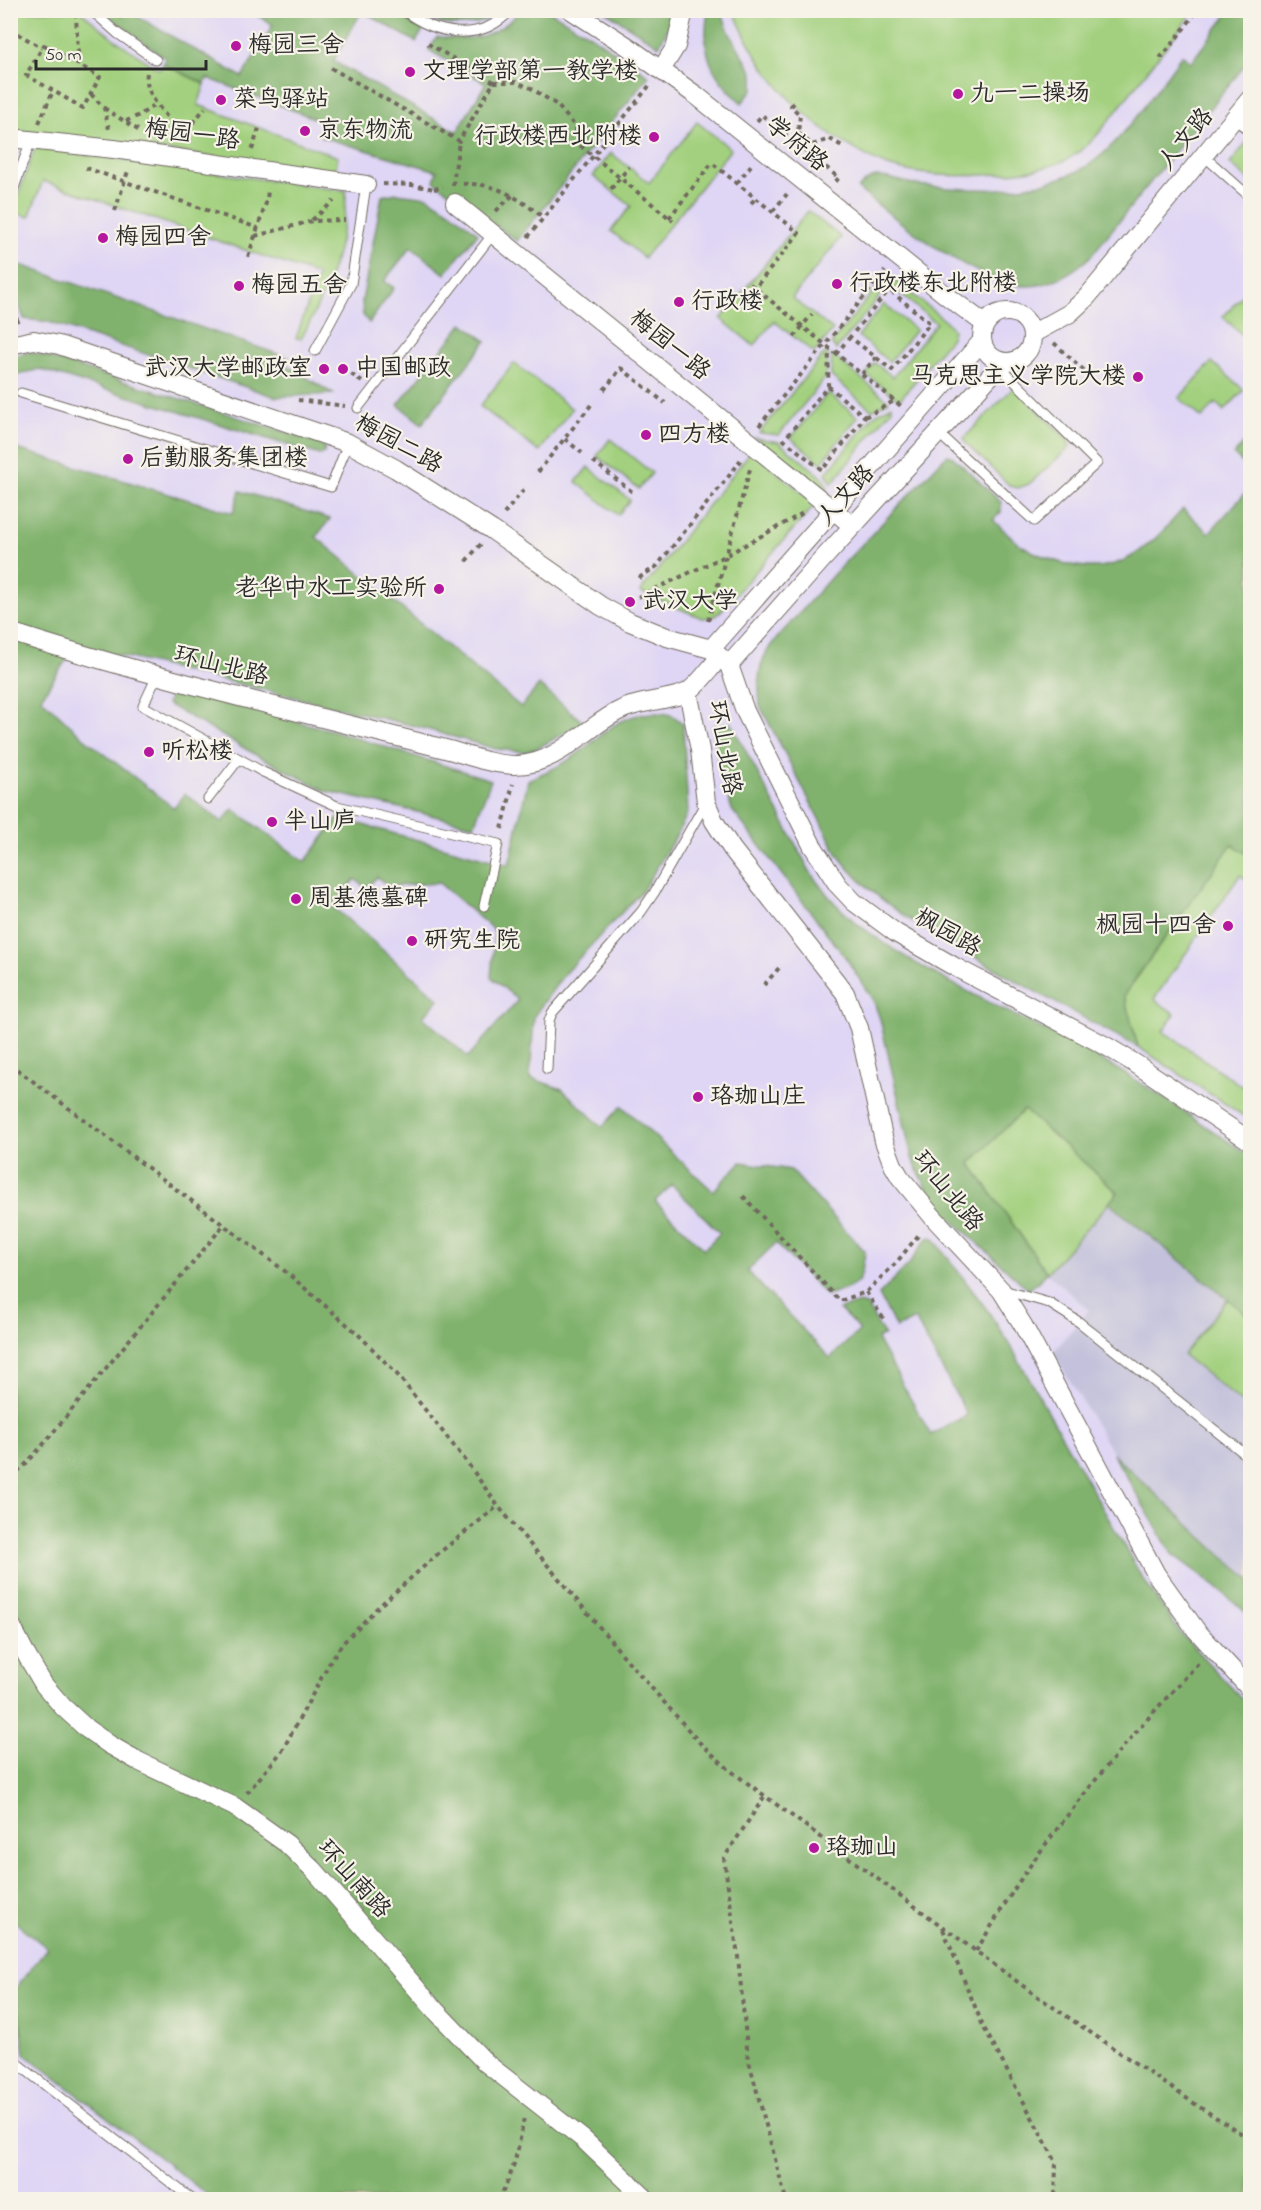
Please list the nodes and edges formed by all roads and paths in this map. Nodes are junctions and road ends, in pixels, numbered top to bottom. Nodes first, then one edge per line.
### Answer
1 (80, 10) edge
2 (91, 10) edge
3 (403, 10) edge
4 (511, 10) edge
5 (571, 10) edge
6 (684, 10) edge
7 (1198, 10) edge
8 (10, 29) edge
9 (425, 42) dead end
10 (42, 48) junction
11 (1160, 55) dead end
12 (156, 60) joint
13 (72, 61) junction
14 (331, 68) dead end
15 (661, 70) junction
16 (494, 82) junction
17 (53, 91) junction
18 (91, 94) junction
19 (643, 94) dead end
20 (1251, 99) edge
21 (157, 103) junction
22 (794, 103) dead end
23 (205, 108) dead end
24 (762, 115) dead end
25 (1234, 119) junction
26 (126, 122) dead end
27 (181, 131) junction
28 (1251, 132) edge
29 (798, 133) junction
30 (163, 137) dead end
31 (10, 138) edge
32 (31, 140) junction
33 (793, 140) junction
34 (459, 141) junction
35 (843, 143) dead end
36 (812, 145) junction
37 (114, 149) junction
38 (134, 152) junction
39 (807, 152) junction
40 (593, 156) junction
41 (1204, 156) junction
42 (754, 161) dead end
43 (80, 166) dead end
44 (629, 167) dead end
45 (620, 178) junction
46 (839, 178) dead end
47 (124, 183) junction
48 (737, 183) junction
49 (366, 185) junction
50 (453, 185) junction
51 (434, 189) junction
52 (611, 189) dead end
53 (790, 191) dead end
54 (1251, 197) edge
55 (756, 198) junction
56 (10, 199) edge
57 (267, 200) dead end
58 (455, 203) joint
59 (751, 203) dead end
60 (115, 211) dead end
61 (773, 212) junction
62 (543, 217) junction
63 (669, 218) junction
64 (341, 219) dead end
65 (673, 221) dead end
66 (258, 228) junction
67 (493, 234) junction
68 (255, 236) junction
69 (535, 243) dead end
70 (248, 257) dead end
71 (887, 268) dead end
72 (877, 280) junction
73 (976, 282) dead end
74 (750, 284) dead end
75 (972, 287) dead end
76 (755, 288) junction
77 (889, 290) junction
78 (10, 301) edge
79 (812, 314) dead end
80 (18, 322) dead end
81 (802, 326) junction
82 (984, 332) junction
83 (1036, 332) junction
84 (794, 337) dead end
85 (850, 337) junction
86 (10, 345) edge
87 (827, 347) junction
88 (315, 351) dead end
89 (836, 354) junction
90 (876, 357) junction
91 (1001, 364) junction
92 (862, 374) junction
93 (1100, 385) dead end
94 (828, 386) junction
95 (604, 390) dead end
96 (21, 393) dead end
97 (298, 400) dead end
98 (894, 401) junction
99 (667, 404) dead end
100 (591, 405) dead end
101 (901, 406) dead end
102 (358, 408) junction
103 (865, 417) junction
104 (938, 433) junction
105 (565, 439) junction
106 (348, 442) junction
107 (754, 442) junction
108 (397, 447) dead end
109 (582, 453) dead end
110 (731, 455) dead end
111 (593, 461) dead end
112 (538, 472) dead end
113 (526, 487) dead end
114 (635, 494) dead end
115 (828, 506) junction
116 (502, 517) dead end
117 (853, 526) junction
118 (474, 553) dead end
119 (725, 556) junction
120 (466, 561) dead end
121 (639, 578) dead end
122 (638, 597) dead end
123 (706, 627) dead end
124 (10, 633) edge
125 (720, 657) junction
126 (157, 676) junction
127 (688, 692) junction
128 (239, 759) junction
129 (518, 765) junction
130 (208, 799) dead end
131 (706, 802) junction
132 (498, 844) junction
133 (484, 906) dead end
134 (779, 968) dead end
135 (764, 985) dead end
136 (10, 1064) edge
137 (546, 1069) dead end
138 (1251, 1141) edge
139 (743, 1196) dead end
140 (933, 1217) junction
141 (222, 1226) junction
142 (1001, 1290) junction
143 (866, 1292) junction
144 (885, 1321) dead end
145 (1251, 1458) edge
146 (10, 1477) edge
147 (498, 1506) junction
148 (10, 1623) edge
149 (1212, 1649) junction
150 (1251, 1689) edge
151 (764, 1797) junction
152 (235, 1807) junction
153 (943, 1927) junction
154 (975, 1951) junction
155 (12, 2063) edge
156 (527, 2096) junction
157 (1251, 2139) edge
158 (193, 2199) edge
159 (498, 2199) edge
160 (646, 2199) edge
161 (786, 2199) edge
162 (1055, 2199) edge

1 - 13 path
2 - 12 lane
3 - 4 lane
5 - 15 street, 学府路
6 - 15 street
7 - 11 path
8 - 10 path
9 - 16 path
10 - 13 path
10 - 17 path
12 - 21 path
13 - 18 path
14 - 34 path
15 - 82 street, 学府路
16 - 34 path
16 - 40 path
17 - 18 path
17 - 32 path
18 - 37 path
19 - 40 path
20 - 25 street, 人文路
21 - 26 path
21 - 27 path
22 - 29 path
23 - 27 path
24 - 33 path
25 - 28 lane
25 - 41 street, 人文路
27 - 30 path
29 - 33 path
29 - 36 path
31 - 32 street, 梅园一路
32 - 37 street, 梅园一路
32 - 56 lane
33 - 39 path
34 - 50 path
35 - 36 path
36 - 39 path
37 - 38 street, 梅园一路
38 - 47 path
38 - 49 street, 梅园一路
39 - 46 path
40 - 45 path
40 - 62 path
41 - 54 lane
41 - 83 street, 人文路
42 - 48 path
43 - 47 path
44 - 45 path
45 - 52 path
45 - 63 path
47 - 60 path
47 - 66 path
48 - 55 path
48 - 63 path
49 - 51 path
49 - 88 lane
50 - 51 path
50 - 62 path
51 - 58 path
53 - 61 path
55 - 59 path
55 - 61 path
57 - 66 path
58 - 67 street, 梅园一路
61 - 76 path
62 - 69 path
63 - 65 path
64 - 68 path
66 - 68 path
67 - 102 lane
67 - 107 street, 梅园一路
68 - 70 path
71 - 72 path
72 - 77 path
72 - 87 path
73 - 75 path
74 - 76 path
76 - 81 path
77 - 85 path
77 - 90 path
78 - 80 path
79 - 81 path
81 - 84 path
81 - 87 path
82 - 83 street
82 - 91 street
82 - 115 street
83 - 91 street
83 - 93 path
85 - 89 path
85 - 90 path
86 - 106 street, 梅园二路
87 - 89 path
87 - 94 path
87 - 107 path
89 - 92 path
90 - 92 path
91 - 104 street, 人文路
91 - 104 lane
92 - 98 path
94 - 103 path
94 - 103 path
95 - 99 path
96 - 106 lane
97 - 102 path
98 - 101 path
98 - 103 path
100 - 105 path
102 - 108 path
104 - 117 street, 人文路
105 - 109 path
105 - 112 path
106 - 125 street, 梅园二路
107 - 115 street, 梅园一路
107 - 119 path
110 - 121 path
111 - 114 path
113 - 116 path
115 - 117 street, 梅园一路
115 - 119 path
115 - 125 street
117 - 125 street, 人文路
118 - 120 path
119 - 122 path
119 - 123 path
124 - 126 street, 环山北路
125 - 127 street, 环山北路
125 - 138 street, 枫园路
126 - 128 lane
126 - 129 street, 环山北路
127 - 129 street, 环山北路
127 - 131 street, 环山北路
128 - 130 lane
128 - 132 lane
129 - 132 path
131 - 137 lane
131 - 140 street, 环山北路
132 - 133 lane
134 - 135 path
136 - 141 path
139 - 143 path
140 - 142 street, 环山北路
140 - 143 path
141 - 146 path
141 - 147 path
142 - 145 lane
142 - 149 street, 环山北路
143 - 144 path
147 - 151 path
147 - 152 path
148 - 152 street, 环山南路
149 - 150 street, 环山北路
149 - 154 path
151 - 153 path
151 - 161 path
152 - 156 street, 环山南路
153 - 154 path
153 - 162 path
154 - 157 path
155 - 158 lane
156 - 159 path
156 - 160 street, 环山南路

